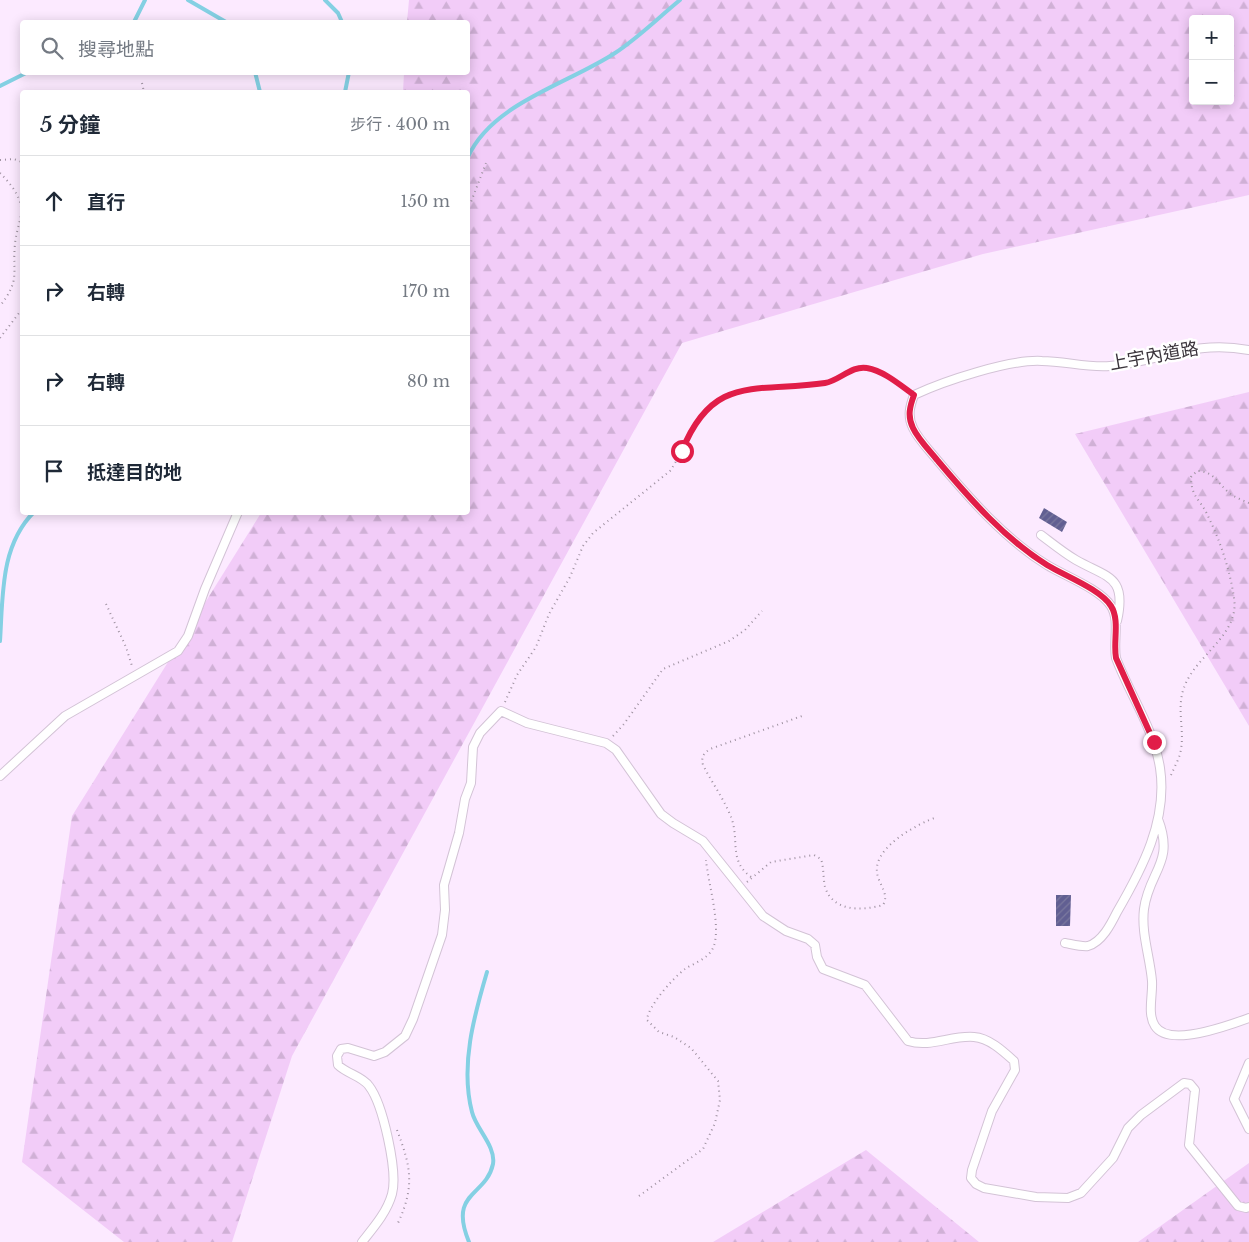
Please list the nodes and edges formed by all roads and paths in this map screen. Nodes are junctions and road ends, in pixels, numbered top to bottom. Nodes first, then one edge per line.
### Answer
1 (142, 83) dead end
2 (144, 90) edge
3 (0, 160) edge
4 (20, 161) edge
5 (486, 163) dead end
6 (0, 173) edge
7 (20, 203) edge
8 (470, 203) edge
9 (20, 220) edge
10 (0, 306) edge
11 (20, 312) edge
12 (0, 338) edge
13 (1249, 350) edge
14 (914, 395) junction
15 (1249, 503) edge
16 (237, 515) edge
17 (1041, 536) dead end
18 (106, 604) dead end
19 (762, 611) dead end
20 (1115, 633) junction
21 (131, 679) junction
22 (501, 711) junction
23 (802, 716) dead end
24 (606, 743) junction
25 (0, 776) edge
26 (1170, 777) dead end
27 (937, 817) dead end
28 (1158, 819) junction
29 (703, 841) junction
30 (751, 877) junction
31 (742, 888) junction
32 (1065, 943) dead end
33 (1249, 1018) edge
34 (1249, 1063) edge
35 (1249, 1129) edge
36 (639, 1196) dead end
37 (1249, 1207) edge
38 (362, 1242) edge

1 - 2 path
3 - 4 path
5 - 8 path
6 - 7 path
9 - 10 path
11 - 12 path
13 - 14 lane, 上宇內道路
14 - 20 lane
14 - 22 path
15 - 26 path
16 - 21 lane
17 - 20 lane
18 - 21 path
19 - 24 path
20 - 28 lane
21 - 25 lane
22 - 24 lane
22 - 38 lane
23 - 30 path
24 - 29 lane
27 - 30 path
28 - 32 lane
28 - 33 lane
29 - 31 lane
29 - 36 path
30 - 31 path
31 - 37 lane
34 - 35 lane

